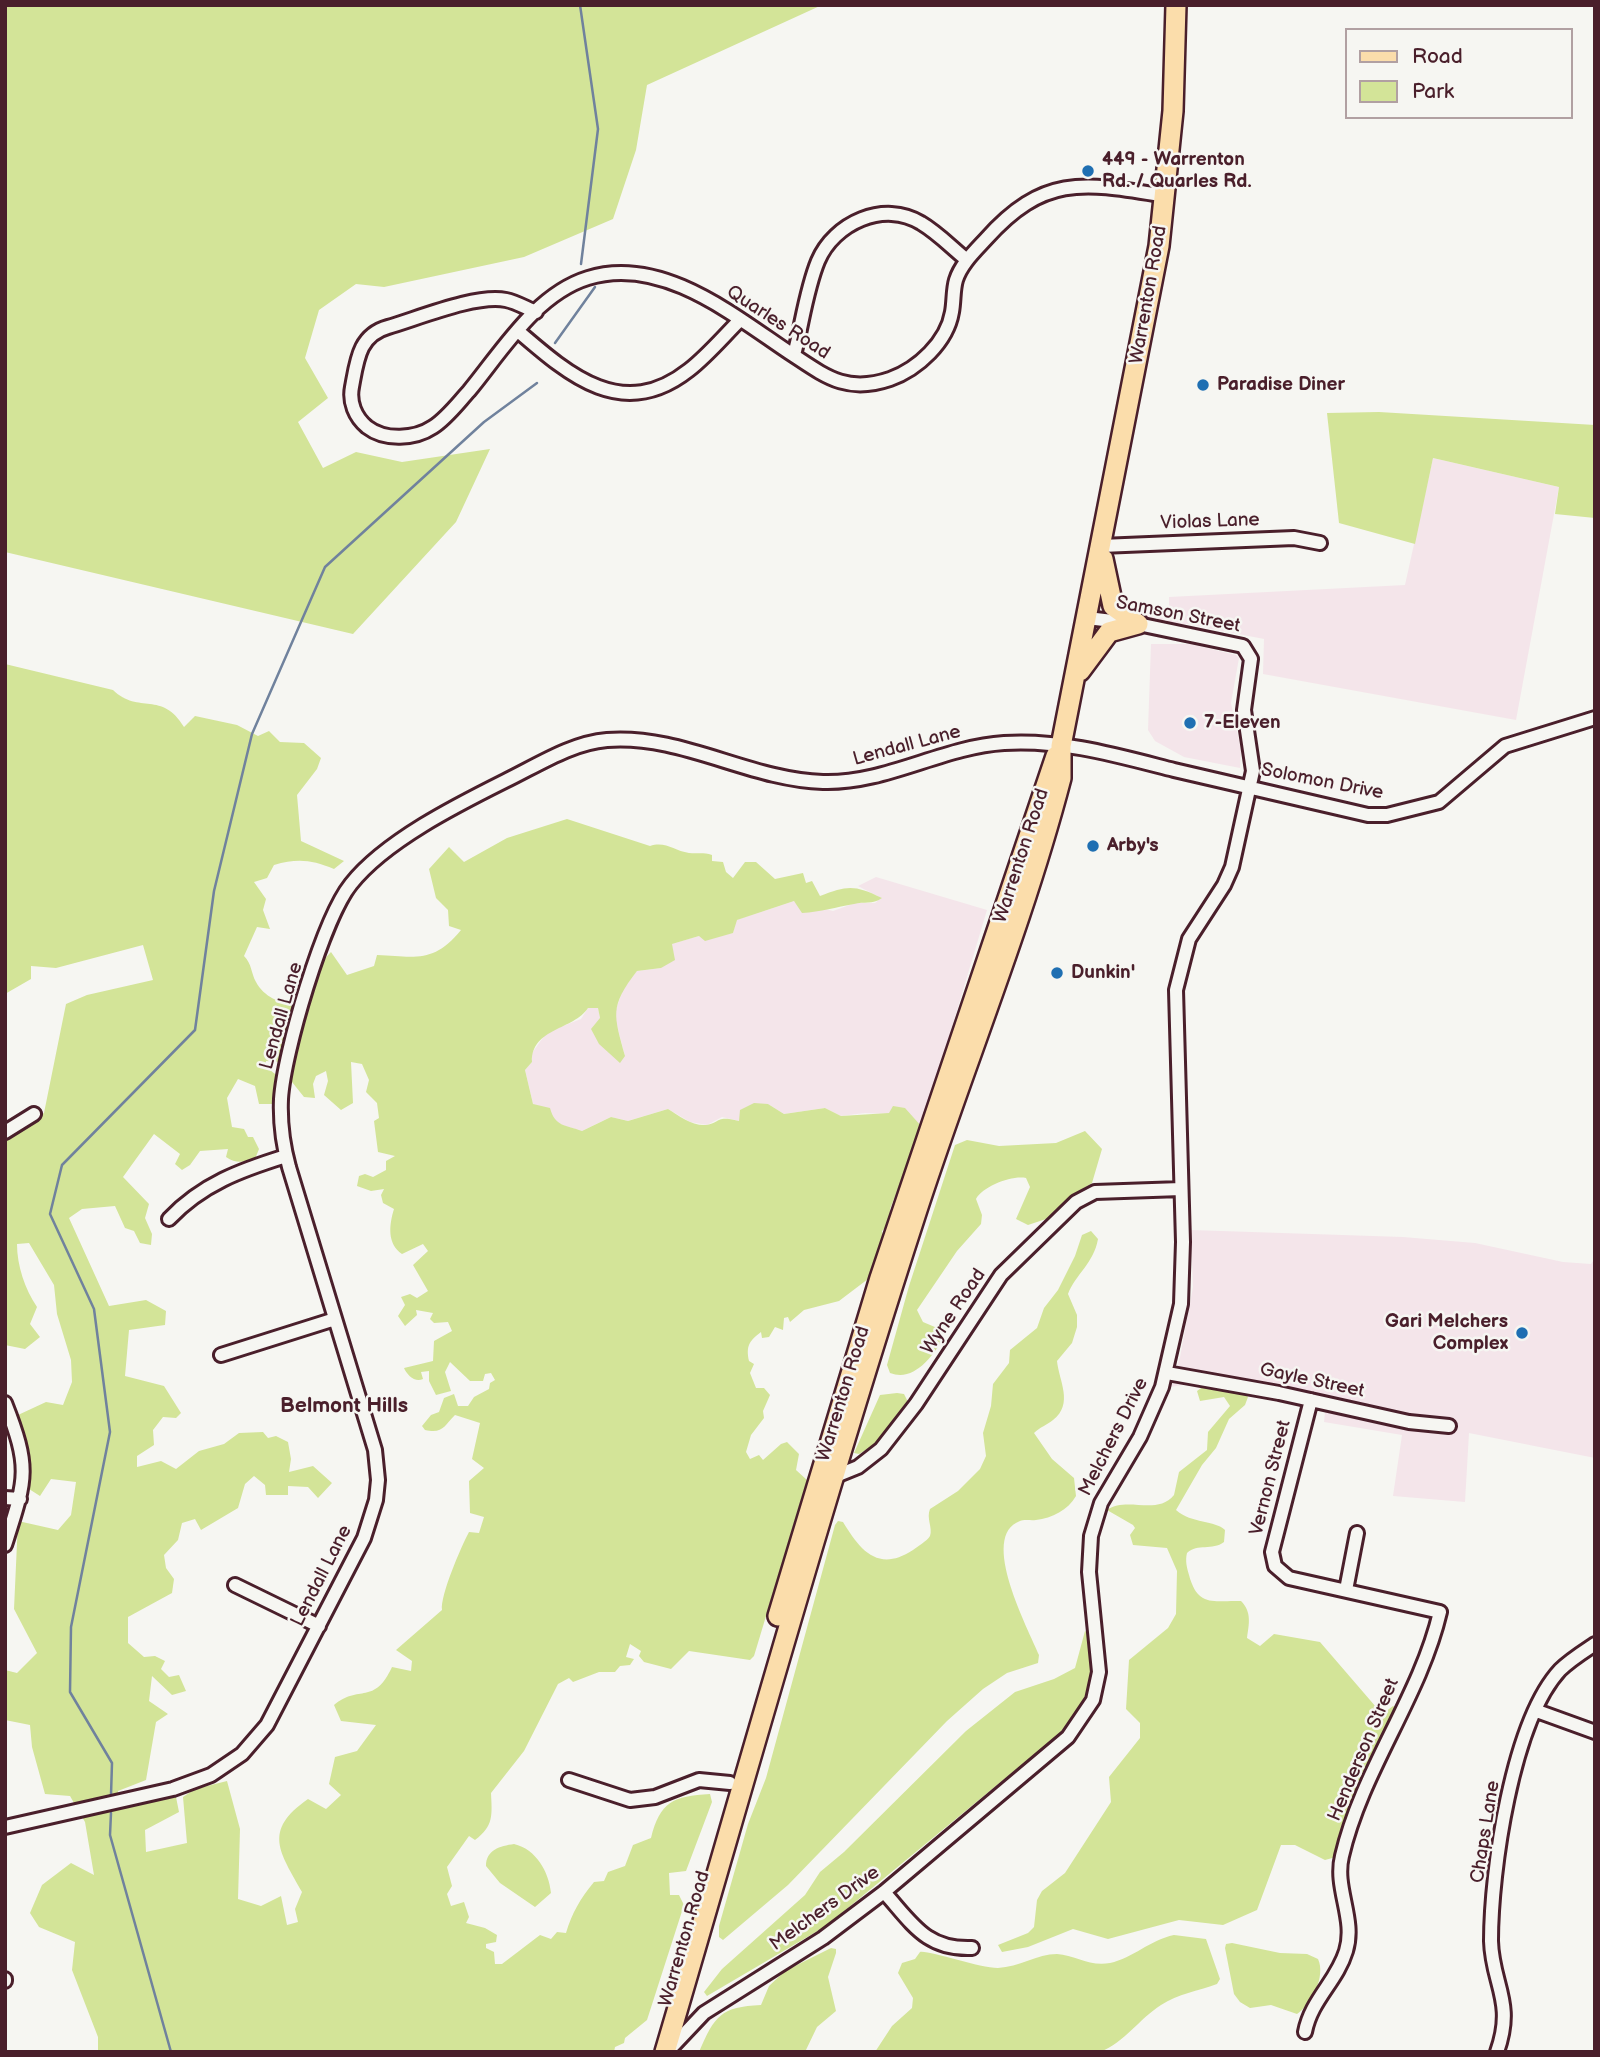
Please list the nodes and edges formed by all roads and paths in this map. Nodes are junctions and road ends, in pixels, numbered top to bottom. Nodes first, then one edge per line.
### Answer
1 (1177, 5) edge
2 (1166, 196) junction
3 (967, 260) junction
4 (536, 312) junction
5 (740, 321) junction
6 (518, 331) junction
7 (794, 355) junction
8 (1320, 543) dead end
9 (1101, 548) junction
10 (1087, 618) junction
11 (1138, 624) junction
12 (1075, 679) junction
13 (1595, 718) edge
14 (1061, 746) junction
15 (1249, 788) junction
16 (34, 1114) dead end
17 (5, 1132) edge
18 (286, 1156) junction
19 (1181, 1189) junction
20 (169, 1219) dead end
21 (335, 1320) junction
22 (221, 1355) dead end
23 (1167, 1373) junction
24 (1311, 1400) junction
25 (5, 1403) edge
26 (1449, 1426) dead end
27 (826, 1479) junction
28 (5, 1498) edge
29 (20, 1499) junction
30 (1357, 1533) dead end
31 (5, 1545) edge
32 (1275, 1566) joint
33 (236, 1585) dead end
34 (1346, 1590) junction
35 (319, 1626) junction
36 (1595, 1644) edge
37 (1536, 1711) junction
38 (1595, 1732) edge
39 (569, 1780) dead end
40 (730, 1783) junction
41 (5, 1827) edge
42 (884, 1892) junction
43 (972, 1948) dead end
44 (677, 2012) junction
45 (704, 2013) junction
46 (1305, 2032) dead end
47 (652, 2052) edge
48 (666, 2052) edge
49 (1497, 2052) edge

1 - 2 main road, Warrenton Road
2 - 3 street, Quarles Road
2 - 9 main road, Warrenton Road
3 - 7 street, Quarles Road
3 - 7 street
4 - 5 street, Quarles Road
4 - 6 street, Quarles Road
4 - 6 street, Quarles Road
5 - 6 street
5 - 7 street, Quarles Road
8 - 9 street, Violas Lane
9 - 10 main road, Warrenton Road
9 - 11 main road
10 - 11 street, Samson Street
10 - 12 main road, Warrenton Road
11 - 12 main road
11 - 15 street, Samson Street
12 - 14 main road, Warrenton Road
13 - 15 street, Solomon Drive
14 - 15 street, Solomon Drive
14 - 18 street, Lendall Lane
14 - 27 main road, Warrenton Road
15 - 19 street, Melchers Drive
16 - 17 street
18 - 20 street
18 - 21 street, Lendall Lane
19 - 23 street, Melchers Drive
19 - 27 street, Wyne Road
21 - 22 street
21 - 35 street, Lendall Lane
23 - 24 street, Gayle Street
23 - 42 street, Melchers Drive
24 - 26 street, Gayle Street
24 - 32 street, Vernon Street
25 - 29 street
27 - 40 main road, Warrenton Road
27 - 44 main road, Warrenton Road
28 - 29 street
29 - 31 street
30 - 34 street
32 - 34 street, Henderson Street
33 - 35 street
34 - 46 street, Henderson Street
35 - 41 street, Lendall Lane
36 - 37 street, Chaps Lane
37 - 38 street
37 - 49 street, Chaps Lane
39 - 40 street
40 - 47 main road, Warrenton Road
42 - 43 street
42 - 45 street, Melchers Drive
44 - 45 street
44 - 48 main road, Warrenton Road
45 - 48 street, Melchers Drive

